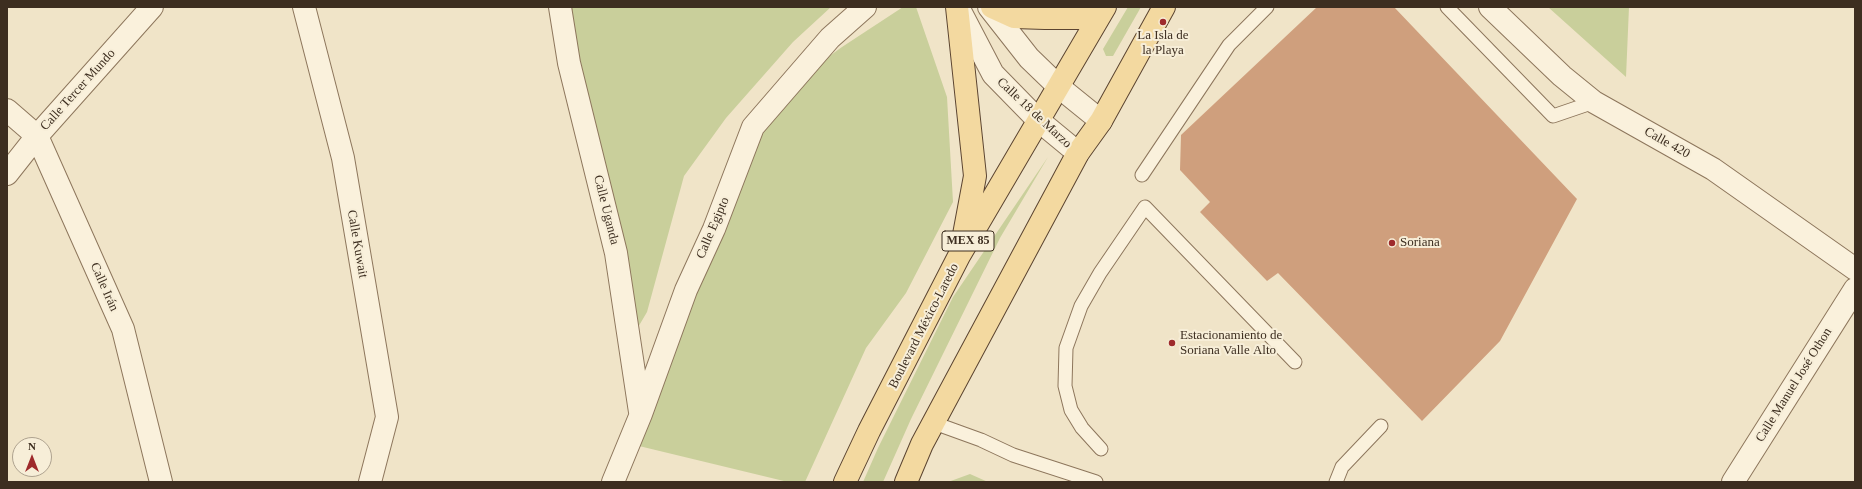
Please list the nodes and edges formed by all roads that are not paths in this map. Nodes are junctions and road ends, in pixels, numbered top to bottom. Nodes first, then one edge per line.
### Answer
1 (152, 7) edge
2 (304, 7) edge
3 (560, 7) edge
4 (865, 7) edge
5 (958, 7) edge
6 (989, 7) edge
7 (992, 7) edge
8 (1095, 7) edge
9 (1105, 7) edge
10 (1164, 7) edge
11 (1267, 7) edge
12 (1447, 7) edge
13 (1490, 7) edge
14 (1059, 87) junction
15 (1594, 102) junction
16 (7, 110) edge
17 (1038, 120) junction
18 (1102, 121) junction
19 (37, 136) junction
20 (1078, 153) junction
21 (7, 174) edge
22 (1142, 175) dead end
23 (960, 256) junction
24 (1855, 268) edge
25 (1855, 289) edge
26 (1295, 362) dead end
27 (641, 414) junction
28 (934, 423) junction
29 (1381, 426) dead end
30 (1102, 449) dead end
31 (161, 482) edge
32 (370, 482) edge
33 (613, 482) edge
34 (845, 482) edge
35 (906, 482) edge
36 (1096, 482) edge
37 (1336, 482) edge
38 (1733, 482) edge

1 - 19 street, Calle Tercer Mundo
2 - 32 street, Calle Kuwait
3 - 27 street, Calle Uganda
4 - 27 street, Calle Egipto
5 - 17 street, Calle 18 de Marzo
5 - 23 main road
6 - 14 street
7 - 8 main road
9 - 14 main road, Boulevard México-Laredo / MEX 85
10 - 18 main road
11 - 22 lane
12 - 15 lane
13 - 15 street, Calle 420
14 - 17 main road, Boulevard México-Laredo / MEX 85
14 - 18 street
15 - 24 street, Calle 420
16 - 19 street, Calle Irán
17 - 20 street, Calle 18 de Marzo
17 - 23 main road, Boulevard México-Laredo / MEX 85
18 - 20 main road
19 - 21 street, Calle Tercer Mundo
19 - 31 street, Calle Irán
20 - 28 main road
23 - 34 main road, Boulevard México-Laredo / MEX 85
25 - 38 street, Calle Manuel José Othon
26 - 30 lane
27 - 33 street, Calle Egipto
28 - 35 main road
28 - 36 lane
29 - 37 lane

